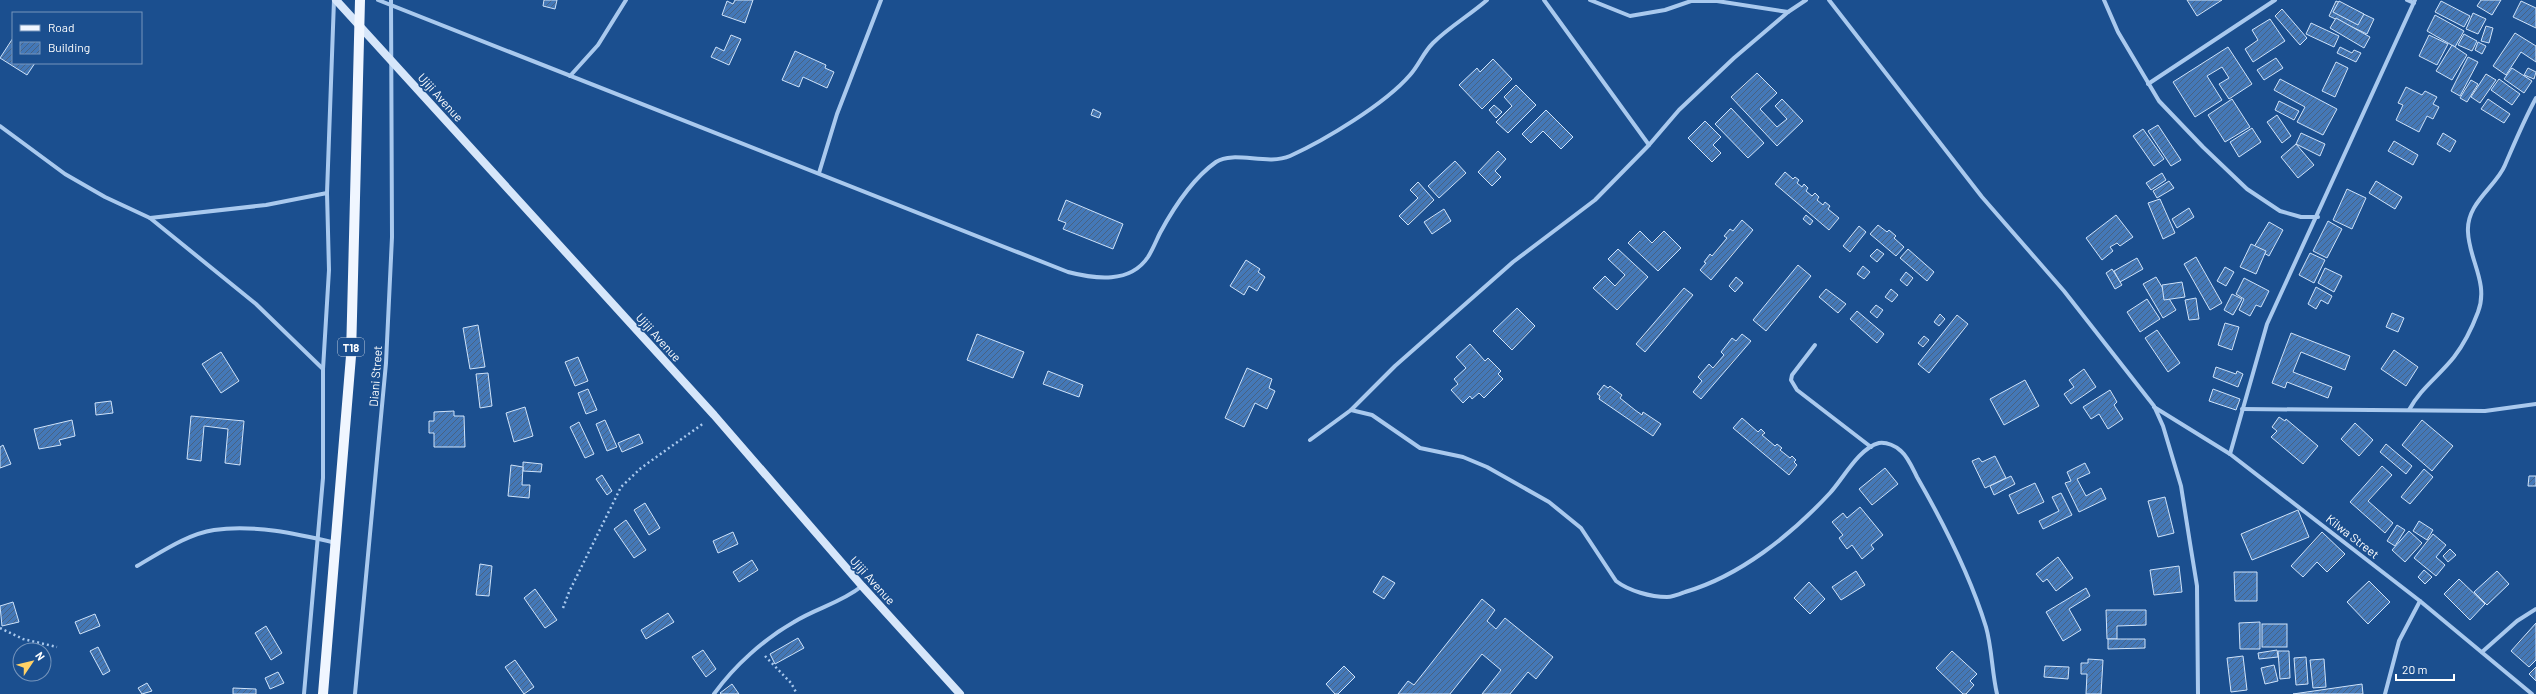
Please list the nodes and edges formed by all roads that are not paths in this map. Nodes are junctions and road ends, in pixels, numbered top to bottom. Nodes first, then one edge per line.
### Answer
1 (335, 0) edge
2 (360, 0) edge
3 (378, 0) edge
4 (391, 0) edge
5 (626, 0) edge
6 (881, 0) edge
7 (1487, 0) edge
8 (1544, 0) edge
9 (1590, 0) edge
10 (1806, 0) edge
11 (1829, 0) edge
12 (2104, 0) edge
13 (2275, 0) edge
14 (2407, 0) edge
15 (2414, 2) edge
16 (391, 7) junction
17 (1788, 12) junction
18 (361, 25) junction
19 (391, 59) junction
20 (570, 76) junction
21 (2148, 84) junction
22 (2536, 98) edge
23 (0, 126) edge
24 (1649, 145) junction
25 (819, 172) junction
26 (327, 193) junction
27 (2318, 217) junction
28 (150, 218) junction
29 (1816, 345) dead end
30 (323, 369) junction
31 (2536, 404) edge
32 (2154, 406) junction
33 (2242, 408) junction
34 (1351, 410) junction
35 (2409, 410) junction
36 (1310, 440) dead end
37 (1871, 447) junction
38 (2230, 454) junction
39 (318, 539) junction
40 (336, 543) junction
41 (137, 566) dead end
42 (862, 586) junction
43 (2420, 601) junction
44 (2536, 609) edge
45 (2482, 652) junction
46 (304, 694) edge
47 (324, 694) edge
48 (355, 694) edge
49 (714, 694) edge
50 (960, 694) edge
51 (1997, 694) edge
52 (2198, 694) edge
53 (2385, 694) edge
54 (2532, 694) edge

1 - 18 main road, Ujiji Avenue
1 - 26 street
2 - 18 main road, T18
3 - 16 street
4 - 16 street, Diani Street
5 - 20 street
6 - 25 street
7 - 25 street
8 - 24 street
9 - 17 street
10 - 17 street
11 - 32 street
12 - 21 street
13 - 21 street
14 - 15 street
15 - 27 street
16 - 19 street, Diani Street
16 - 20 street
17 - 24 street
18 - 19 main road, Ujiji Avenue
18 - 40 main road, T18
19 - 42 main road, Ujiji Avenue
19 - 48 street, Diani Street
20 - 25 street
21 - 27 street
22 - 35 street
23 - 28 street
24 - 34 street
26 - 28 street
26 - 30 street
27 - 33 street
28 - 30 street
29 - 37 street
30 - 39 street
31 - 35 street
32 - 38 street, Kilwa Street
32 - 52 street
33 - 35 street
33 - 38 street
34 - 36 street
34 - 37 street
37 - 51 street
38 - 43 street, Kilwa Street
39 - 40 street
39 - 41 street
39 - 46 street
40 - 47 main road, T18
42 - 49 street
42 - 50 main road, Ujiji Avenue
43 - 45 street, Kilwa Street
43 - 53 street
44 - 45 street
45 - 54 street, Kilwa Street

